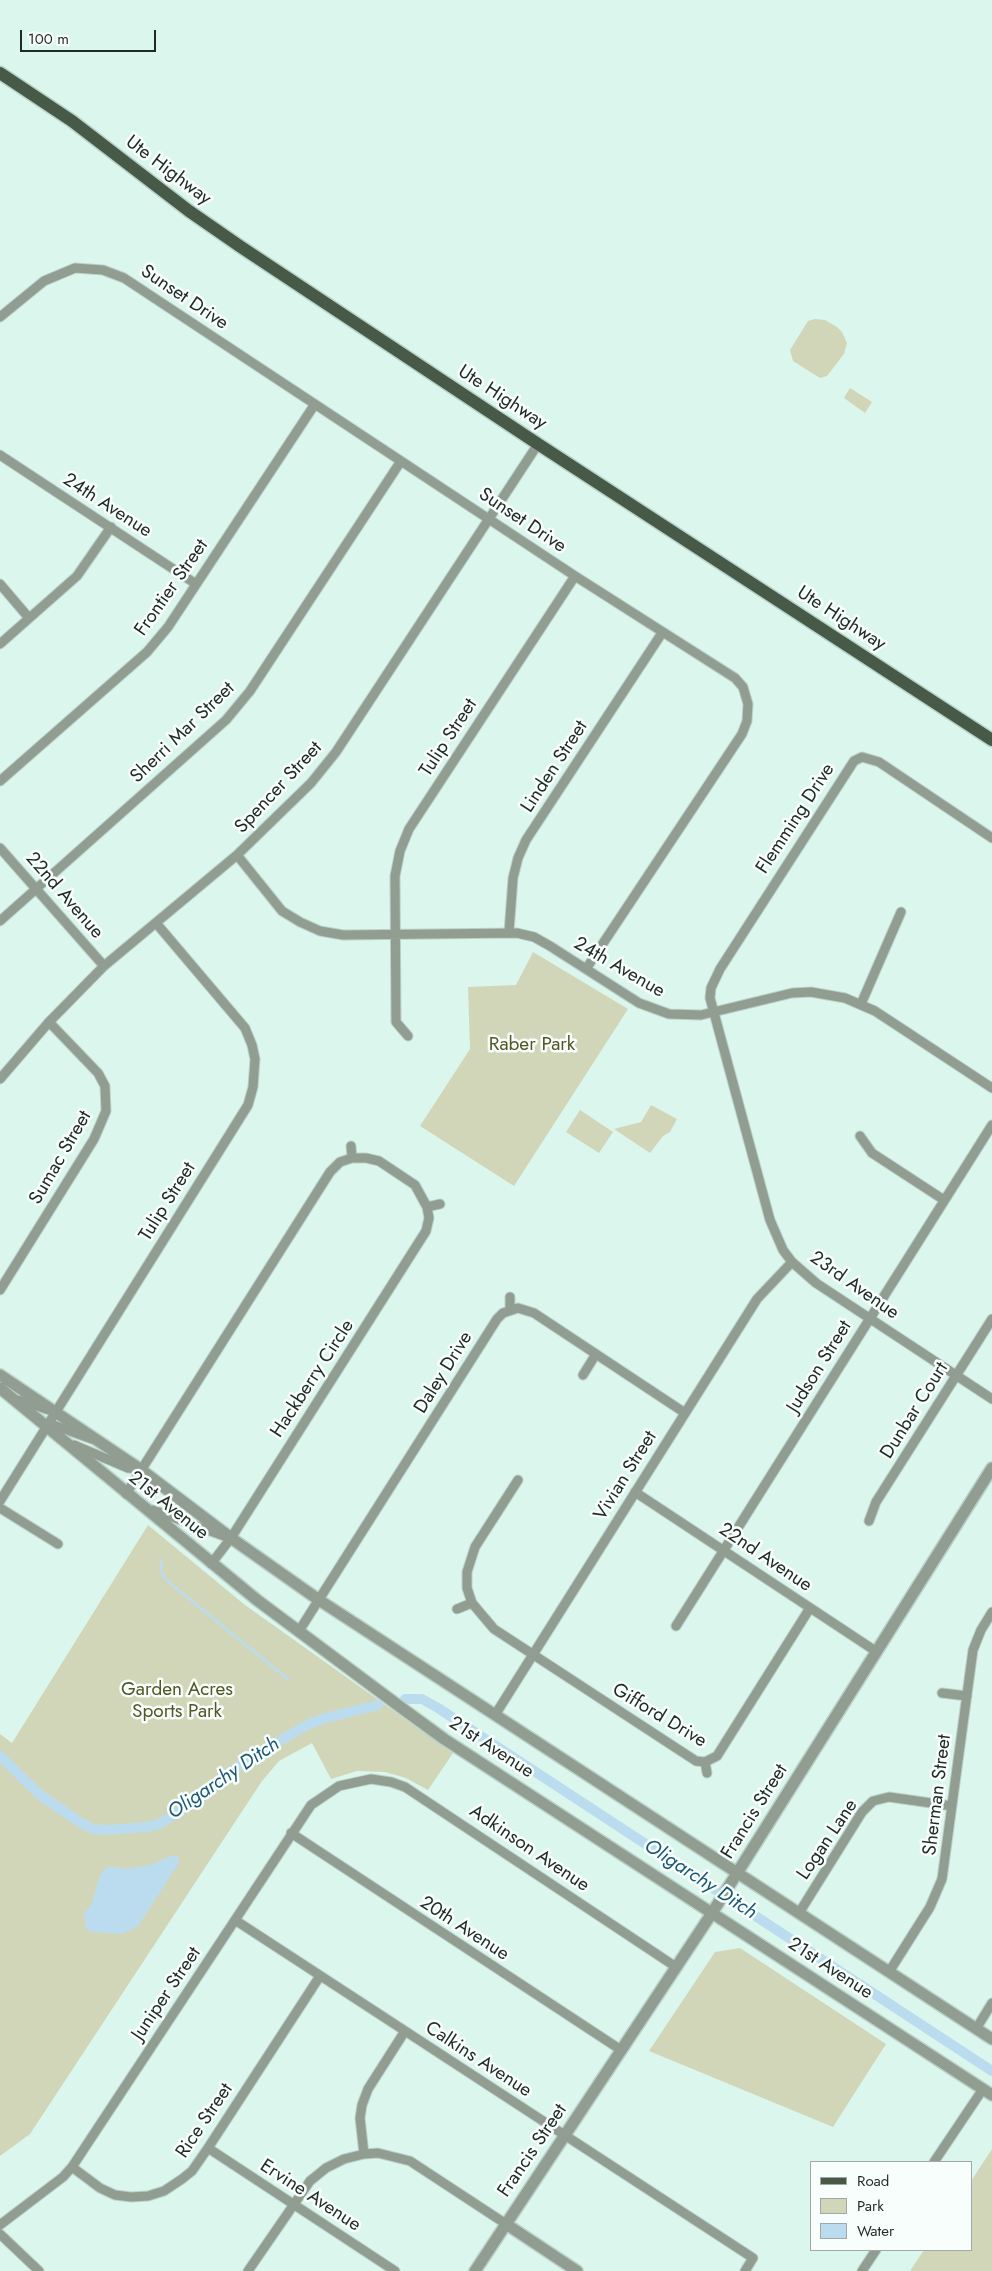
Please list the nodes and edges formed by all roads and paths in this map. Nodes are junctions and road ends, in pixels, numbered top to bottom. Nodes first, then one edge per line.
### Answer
1 (0, 73) edge
2 (0, 81) edge
3 (23, 88) junction
4 (0, 317) edge
5 (315, 404) junction
6 (538, 444) junction
7 (0, 455) edge
8 (401, 461) junction
9 (490, 518) junction
10 (111, 527) junction
11 (575, 576) junction
12 (0, 584) edge
13 (196, 584) junction
14 (29, 618) junction
15 (662, 633) junction
16 (0, 644) edge
17 (992, 740) edge
18 (859, 748) dead end
19 (862, 757) junction
20 (0, 781) edge
21 (992, 838) edge
22 (0, 848) edge
23 (238, 855) junction
24 (36, 889) junction
25 (901, 912) dead end
26 (0, 921) edge
27 (156, 923) junction
28 (509, 932) junction
29 (396, 934) junction
30 (104, 966) junction
31 (586, 969) junction
32 (861, 1004) junction
33 (713, 1013) junction
34 (49, 1022) junction
35 (408, 1036) dead end
36 (0, 1079) edge
37 (992, 1088) edge
38 (992, 1125) edge
39 (860, 1136) dead end
40 (351, 1146) dead end
41 (352, 1158) junction
42 (944, 1200) junction
43 (440, 1204) dead end
44 (427, 1207) junction
45 (792, 1262) junction
46 (0, 1290) edge
47 (510, 1297) dead end
48 (510, 1310) junction
49 (870, 1318) junction
50 (992, 1319) edge
51 (596, 1354) junction
52 (0, 1375) edge
53 (583, 1375) dead end
54 (956, 1375) junction
55 (0, 1388) edge
56 (10, 1396) junction
57 (992, 1399) edge
58 (55, 1411) junction
59 (685, 1414) junction
60 (47, 1425) junction
61 (60, 1440) junction
62 (99, 1441) junction
63 (140, 1468) junction
64 (992, 1468) edge
65 (518, 1480) dead end
66 (635, 1492) junction
67 (130, 1497) junction
68 (0, 1501) edge
69 (0, 1508) edge
70 (869, 1521) dead end
71 (231, 1538) junction
72 (58, 1544) dead end
73 (724, 1550) junction
74 (211, 1564) junction
75 (318, 1600) junction
76 (472, 1603) junction
77 (810, 1608) junction
78 (456, 1609) dead end
79 (992, 1612) edge
80 (676, 1626) dead end
81 (299, 1631) junction
82 (877, 1652) junction
83 (532, 1655) junction
84 (942, 1693) dead end
85 (967, 1696) junction
86 (494, 1714) junction
87 (704, 1762) junction
88 (707, 1773) dead end
89 (356, 1781) joint
90 (952, 1806) junction
91 (291, 1833) junction
92 (738, 1873) junction
93 (715, 1908) junction
94 (799, 1913) junction
95 (236, 1920) junction
96 (676, 1967) junction
97 (889, 1972) junction
98 (320, 1976) junction
99 (992, 2003) edge
100 (976, 2028) junction
101 (405, 2031) junction
102 (992, 2039) edge
103 (621, 2050) junction
104 (987, 2092) edge
105 (564, 2136) junction
106 (208, 2148) junction
107 (364, 2154) junction
108 (935, 2161) edge
109 (72, 2167) junction
110 (293, 2205) junction
111 (506, 2224) junction
112 (0, 2225) edge
113 (0, 2234) edge
114 (875, 2251) edge
115 (38, 2271) edge
116 (248, 2271) edge
117 (395, 2271) edge
118 (475, 2271) edge
119 (577, 2271) edge
120 (745, 2271) edge
121 (862, 2271) edge

1 - 3 main road, Ute Highway
2 - 3 main road
3 - 6 main road, Ute Highway
4 - 5 street, Sunset Drive
5 - 8 street, Sunset Drive
5 - 13 street, Frontier Street
6 - 9 street, Spencer Street
6 - 17 main road, Ute Highway
7 - 10 street, 24th Avenue
8 - 9 street, Sunset Drive
8 - 24 street, Sherri Mar Street
9 - 11 street, Sunset Drive
9 - 23 street, Spencer Street
10 - 13 street, 24th Avenue
10 - 14 street
11 - 15 street, Sunset Drive
11 - 29 street, Tulip Street
12 - 14 street
13 - 20 street, Frontier Street
14 - 16 street
15 - 28 street, Linden Street
15 - 31 street, Sunset Drive
18 - 19 street
19 - 21 street, Flemming Drive
19 - 33 street, Flemming Drive
22 - 24 street, 22nd Avenue
23 - 27 street, Spencer Street
23 - 29 street, 24th Avenue
24 - 26 street, Sherri Mar Street
24 - 30 street, 22nd Avenue
25 - 32 street
27 - 30 street, Spencer Street
27 - 58 street, Tulip Street
28 - 29 street, 24th Avenue
28 - 31 street, 24th Avenue
29 - 35 street, Tulip Street
30 - 34 street, Spencer Street
31 - 33 street, 24th Avenue
32 - 33 street, 24th Avenue
32 - 37 street, 24th Avenue
33 - 45 street, 23rd Avenue
34 - 36 street, Spencer Street
34 - 46 street, Sumac Street
38 - 42 street, Judson Street
39 - 42 street
40 - 41 street
41 - 44 street, Hackberry Circle
41 - 63 street
42 - 49 street, Judson Street
43 - 44 street
44 - 71 street, Hackberry Circle
45 - 49 street, 23rd Avenue
45 - 59 street, Vivian Street
47 - 48 street
48 - 51 street
48 - 75 street, Daley Drive
49 - 54 street, 23rd Avenue
49 - 73 street, Judson Street
50 - 54 street, Dunbar Court
51 - 53 street
51 - 59 street
52 - 58 street, 21st Avenue
54 - 57 street, 23rd Avenue
54 - 70 street, Dunbar Court
55 - 56 street, 21st Avenue
56 - 58 street
56 - 60 street, 21st Avenue
58 - 60 street, Tulip Street
58 - 62 street, 21st Avenue
59 - 66 street, Vivian Street
60 - 61 street, 21st Avenue
60 - 62 street
60 - 68 street, Tulip Street
61 - 63 street
61 - 67 street, 21st Avenue
62 - 63 street, 21st Avenue
63 - 67 street
63 - 71 street, 21st Avenue
64 - 82 street, Francis Street
65 - 76 street, Gifford Drive
66 - 73 street, 22nd Avenue
66 - 83 street, Vivian Street
67 - 71 street
67 - 74 street, 21st Avenue
69 - 72 street
71 - 74 street, Hackberry Circle
71 - 75 street, 21st Avenue
73 - 77 street, 22nd Avenue
73 - 80 street, Judson Street
74 - 81 street, 21st Avenue
75 - 81 street, Daley Drive
75 - 86 street, 21st Avenue
76 - 78 street
76 - 83 street, Gifford Drive
77 - 82 street, 22nd Avenue
77 - 87 street, Gifford Drive
79 - 85 street, Sherman Street
81 - 93 street, 21st Avenue
82 - 92 street, Francis Street
83 - 86 street, Vivian Street
83 - 87 street, Gifford Drive
84 - 85 street
85 - 90 street, Sherman Street
86 - 92 street, 21st Avenue
87 - 88 street
89 - 91 street, Juniper Street
89 - 96 street, Adkinson Avenue
90 - 94 street, Logan Lane
90 - 97 street, Sherman Street
91 - 95 street, Juniper Street
91 - 103 street, 20th Avenue
92 - 93 street, Francis Street
92 - 94 street, 21st Avenue
93 - 96 street, Francis Street
93 - 104 street, 21st Avenue
94 - 97 street, 21st Avenue
95 - 98 street, Calkins Avenue
95 - 109 street, Juniper Street
96 - 103 street, Francis Street
97 - 100 street, 21st Avenue
98 - 101 street, Calkins Avenue
98 - 106 street, Rice Street
99 - 100 street
100 - 102 street, 21st Avenue
101 - 105 street, Calkins Avenue
101 - 107 street
103 - 105 street, Francis Street
104 - 108 street
105 - 111 street, Francis Street
105 - 120 street, Calkins Avenue
106 - 109 street, Rice Street
106 - 110 street, Ervine Avenue
107 - 110 street
107 - 111 street
109 - 112 street, Juniper Street
110 - 116 street
110 - 117 street, Ervine Avenue
111 - 118 street, Francis Street
111 - 119 street
113 - 115 street
114 - 121 street

